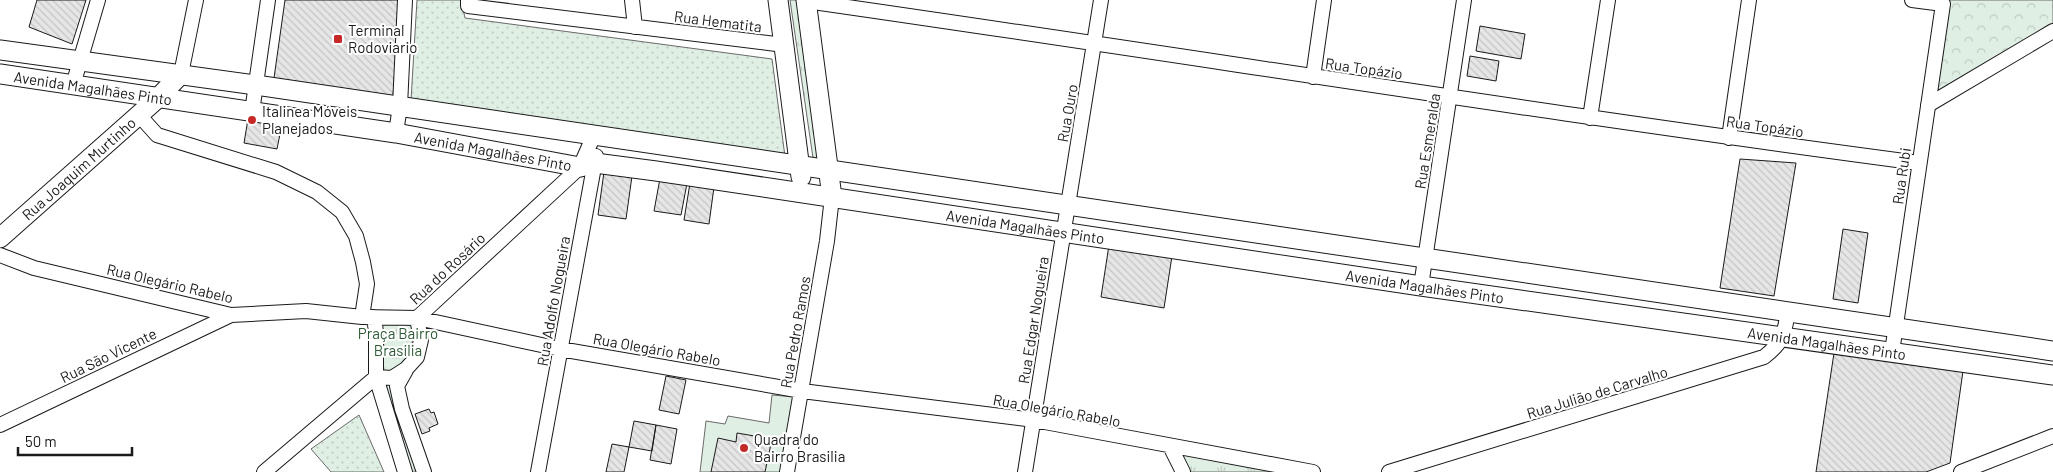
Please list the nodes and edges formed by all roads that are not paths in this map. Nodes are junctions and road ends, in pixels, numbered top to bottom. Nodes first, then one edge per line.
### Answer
1 (98, 0) edge
2 (196, 0) edge
3 (268, 0) edge
4 (405, 0) edge
5 (632, 0) edge
6 (778, 0) edge
7 (806, 0) edge
8 (1102, 0) edge
9 (1324, 0) edge
10 (1464, 0) edge
11 (1608, 0) edge
12 (1749, 0) edge
13 (1912, 0) edge
14 (468, 3) edge
15 (635, 27) junction
16 (2053, 31) edge
17 (1095, 42) junction
18 (784, 45) junction
19 (0, 50) edge
20 (80, 61) junction
21 (138, 68) junction
22 (0, 74) edge
23 (182, 74) junction
24 (1314, 77) junction
25 (73, 85) junction
26 (256, 85) junction
27 (133, 94) junction
28 (1450, 97) junction
29 (158, 98) junction
30 (1928, 105) junction
31 (400, 106) junction
32 (252, 112) junction
33 (139, 115) junction
34 (1590, 118) junction
35 (396, 133) junction
36 (597, 135) junction
37 (1729, 138) junction
38 (1919, 163) junction
39 (588, 165) junction
40 (800, 166) junction
41 (828, 170) junction
42 (975, 192) junction
43 (801, 193) junction
44 (832, 198) junction
45 (1068, 205) junction
46 (970, 218) junction
47 (1063, 232) junction
48 (0, 238) edge
49 (0, 254) edge
50 (1425, 258) junction
51 (1421, 286) junction
52 (1788, 312) junction
53 (231, 315) junction
54 (362, 317) junction
55 (417, 318) junction
56 (1895, 328) junction
57 (1783, 337) junction
58 (2032, 348) junction
59 (560, 349) junction
60 (2053, 351) edge
61 (1892, 352) junction
62 (406, 369) junction
63 (2028, 371) junction
64 (2053, 375) edge
65 (378, 382) junction
66 (802, 391) junction
67 (1034, 420) junction
68 (0, 425) edge
69 (2053, 436) edge
70 (1170, 446) junction
71 (264, 472) edge
72 (405, 472) edge
73 (424, 472) edge
74 (538, 472) edge
75 (787, 472) edge
76 (1025, 472) edge
77 (1183, 472) edge
78 (1313, 472) edge
79 (1388, 472) edge
80 (1961, 472) edge

1 - 20 street
2 - 23 street
3 - 26 street
4 - 31 street
5 - 15 street
6 - 18 main road
7 - 17 street, Rua Topázio
7 - 41 main road
8 - 17 street, Rua Ouro
9 - 24 street
10 - 28 street, Rua Esmeralda
11 - 34 street
12 - 37 street
13 - 30 street, Rua Rubi
14 - 15 street, Rua Hematita
15 - 18 street, Rua Hematita
16 - 30 street
17 - 24 street, Rua Topázio
17 - 45 street, Rua Ouro
18 - 40 main road
19 - 20 main road, Avenida Magalhães Pinto
20 - 21 main road, Avenida Magalhães Pinto
20 - 25 street
21 - 23 main road, Avenida Magalhães Pinto
21 - 27 main road
22 - 25 main road, Avenida Magalhães Pinto
23 - 26 main road, Avenida Magalhães Pinto
23 - 29 main road, Rua Joaquim Murtinho
24 - 28 street, Rua Topázio
25 - 27 main road, Avenida Magalhães Pinto
26 - 31 main road, Avenida Magalhães Pinto
26 - 32 street
27 - 29 main road, Avenida Magalhães Pinto
28 - 34 street, Rua Topázio
28 - 50 street, Rua Esmeralda
29 - 32 main road, Avenida Magalhães Pinto
29 - 33 main road, Rua Joaquim Murtinho
30 - 38 street, Rua Rubi
31 - 35 street
31 - 36 main road, Avenida Magalhães Pinto
32 - 35 main road, Avenida Magalhães Pinto
33 - 48 main road, Rua Joaquim Murtinho
33 - 54 street
34 - 37 street, Rua Topázio
35 - 39 main road, Avenida Magalhães Pinto
36 - 39 street, Rua do Rosário
36 - 40 main road, Avenida Magalhães Pinto
37 - 38 street, Rua Topázio
38 - 56 street, Rua Rubi
39 - 43 main road, Avenida Magalhães Pinto
39 - 55 street, Rua do Rosário
39 - 59 street, Rua Adolfo Nogueira
40 - 41 main road, Avenida Magalhães Pinto
40 - 43 main road
41 - 42 main road, Avenida Magalhães Pinto
41 - 44 main road
42 - 45 main road, Avenida Magalhães Pinto
42 - 46 main road
43 - 44 main road, Avenida Magalhães Pinto
44 - 46 main road, Avenida Magalhães Pinto
44 - 66 street, Rua Pedro Ramos
45 - 47 street, Rua Ouro
45 - 50 main road, Avenida Magalhães Pinto
46 - 47 main road, Avenida Magalhães Pinto
47 - 51 main road, Avenida Magalhães Pinto
47 - 67 street, Rua Edgar Nogueira
49 - 53 street, Rua Olegário Rabelo
50 - 51 street, Rua Esmeralda
50 - 52 main road, Avenida Magalhães Pinto
51 - 57 main road, Avenida Magalhães Pinto
52 - 56 main road, Avenida Magalhães Pinto
52 - 57 street
53 - 54 street, Rua Olegário Rabelo
53 - 68 street, Rua São Vicente
54 - 55 street, Rua Olegário Rabelo
54 - 65 street
55 - 59 street, Rua Olegário Rabelo
55 - 62 street, Rua do Rosário
56 - 58 main road, Avenida Magalhães Pinto
56 - 61 street, Rua Rubi
57 - 61 main road, Avenida Magalhães Pinto
57 - 79 street, Rua Julião de Carvalho
58 - 60 main road, Avenida Magalhães Pinto
58 - 63 main road
59 - 66 street, Rua Olegário Rabelo
59 - 74 street, Rua Adolfo Nogueira
61 - 63 main road, Avenida Magalhães Pinto
62 - 65 street
62 - 73 street, Rua do Rosário
63 - 64 main road, Avenida Magalhães Pinto
65 - 71 street
65 - 72 street
66 - 67 street, Rua Olegário Rabelo
66 - 75 street, Rua Pedro Ramos
67 - 70 street, Rua Olegário Rabelo
67 - 76 street, Rua Edgar Nogueira
69 - 80 street
70 - 77 street
70 - 78 street, Rua Olegário Rabelo

